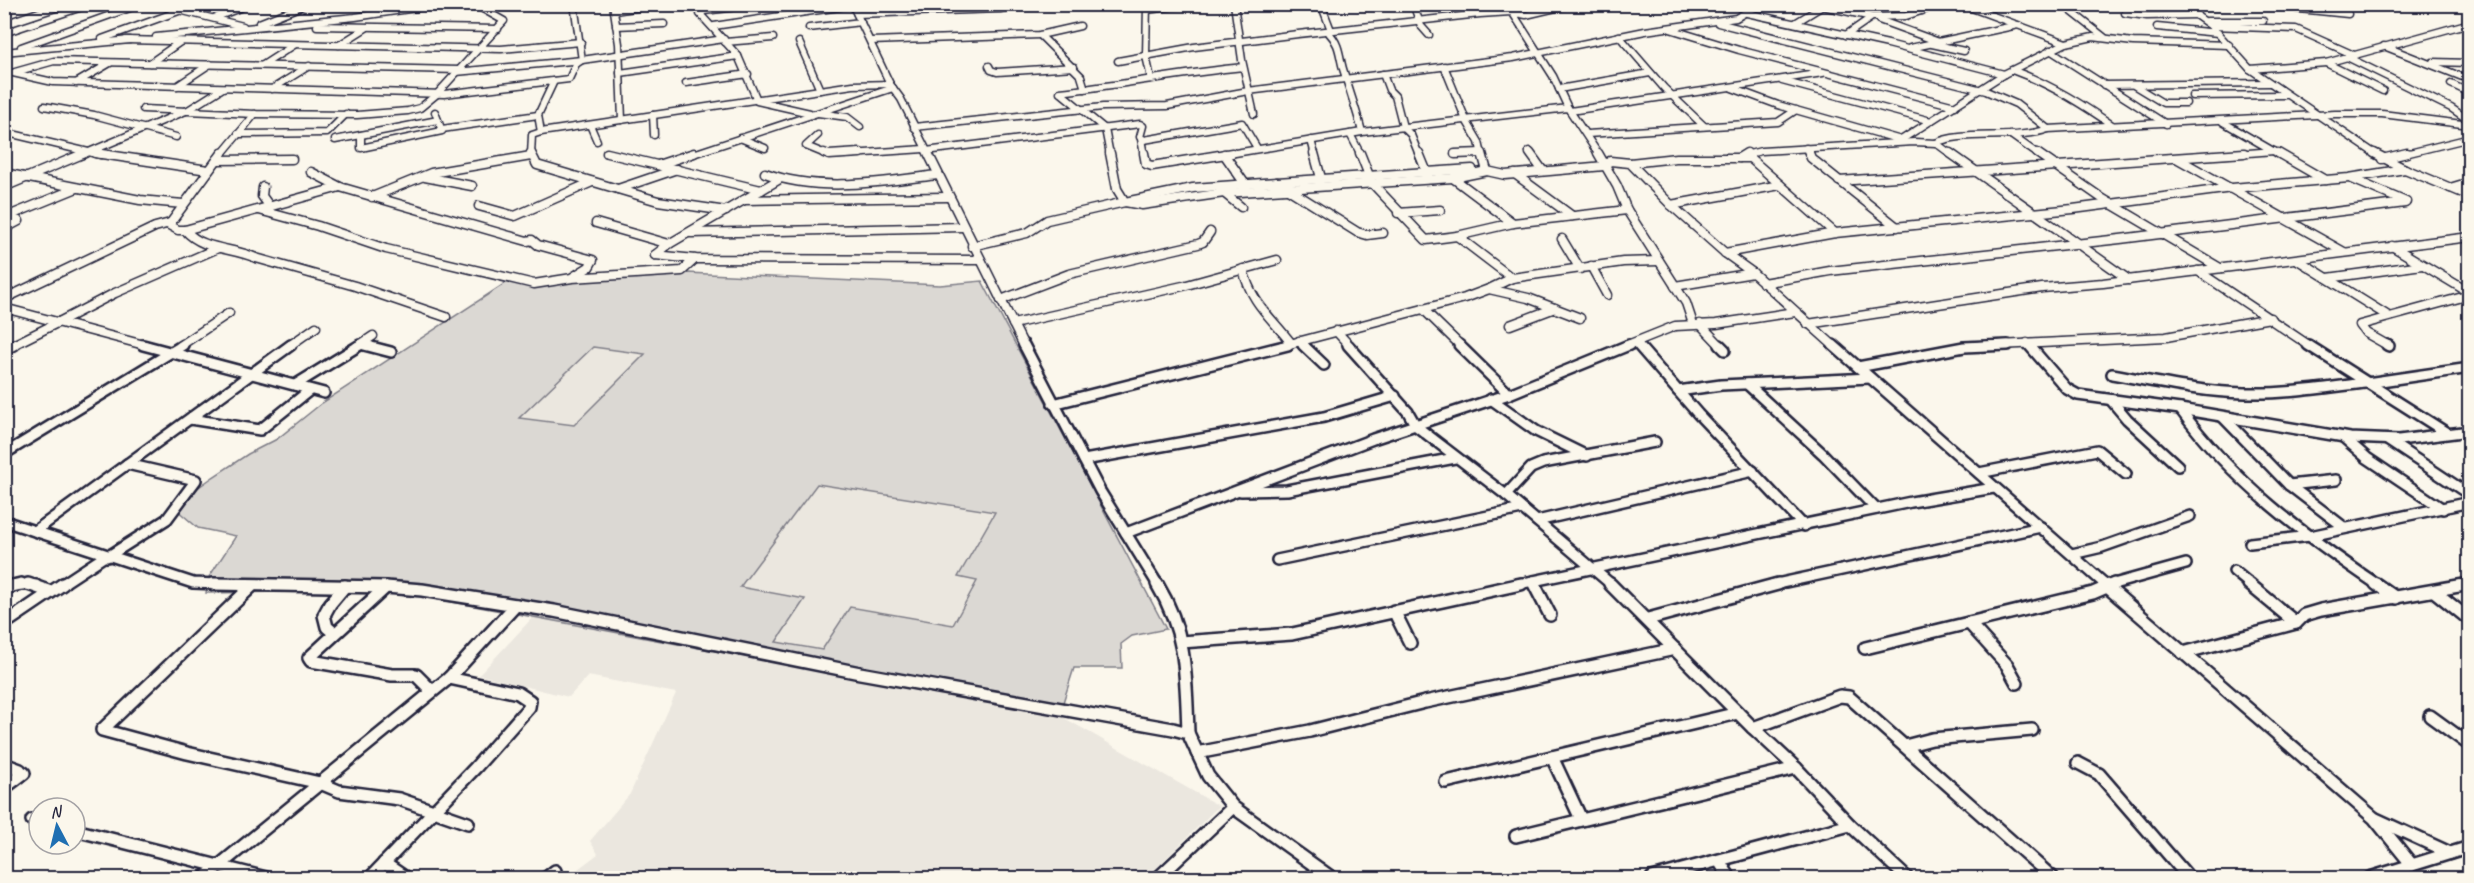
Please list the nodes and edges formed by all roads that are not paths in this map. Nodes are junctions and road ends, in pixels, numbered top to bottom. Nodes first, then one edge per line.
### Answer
1 (39, 4) edge
2 (91, 4) edge
3 (141, 4) edge
4 (155, 4) edge
5 (198, 4) edge
6 (250, 4) edge
7 (307, 4) edge
8 (443, 4) edge
9 (474, 4) edge
10 (574, 4) edge
11 (662, 4) edge
12 (762, 4) edge
13 (1029, 4) edge
14 (1191, 4) edge
15 (1234, 4) edge
16 (1321, 4) edge
17 (1413, 4) edge
18 (1507, 4) edge
19 (1573, 4) edge
20 (1637, 4) edge
21 (1679, 4) edge
22 (1692, 4) edge
23 (1760, 4) edge
24 (1900, 4) edge
25 (1942, 4) edge
26 (1961, 4) edge
27 (2062, 4) edge
28 (2180, 4) edge
29 (2310, 4) edge
30 (852, 5) edge
31 (1628, 5) edge
32 (1824, 5) edge
33 (2268, 5) edge
34 (1147, 7) edge
35 (2292, 7) junction
36 (19, 8) edge
37 (614, 8) edge
38 (992, 9) junction
39 (180, 11) junction
40 (1922, 11) junction
41 (1511, 12) junction
42 (1747, 13) junction
43 (2125, 13) dead end
44 (857, 14) junction
45 (2348, 14) dead end
46 (2197, 15) junction
47 (4, 16) edge
48 (214, 18) junction
49 (1871, 18) junction
50 (998, 19) dead end
51 (1420, 20) junction
52 (2205, 21) junction
53 (2263, 21) junction
54 (861, 22) junction
55 (1715, 22) junction
56 (1796, 23) junction
57 (2469, 23) edge
58 (294, 24) junction
59 (664, 24) dead end
60 (2018, 25) junction
61 (616, 26) junction
62 (714, 26) junction
63 (1080, 26) dead end
64 (2211, 26) junction
65 (248, 27) junction
66 (2157, 27) dead end
67 (366, 28) junction
68 (809, 28) dead end
69 (1668, 28) junction
70 (498, 29) junction
71 (2269, 29) junction
72 (1331, 30) junction
73 (4, 33) edge
74 (192, 33) junction
75 (2218, 33) junction
76 (1429, 34) dead end
77 (1040, 35) junction
78 (1846, 35) junction
79 (1619, 36) junction
80 (2104, 37) junction
81 (773, 38) dead end
82 (126, 40) junction
83 (725, 40) junction
84 (871, 41) junction
85 (581, 42) junction
86 (799, 42) dead end
87 (1240, 42) junction
88 (1939, 42) junction
89 (179, 43) junction
90 (2066, 43) junction
91 (1930, 44) junction
92 (86, 45) junction
93 (295, 45) junction
94 (339, 45) junction
95 (2229, 45) junction
96 (2384, 46) junction
97 (478, 48) junction
98 (1908, 49) junction
99 (2050, 50) junction
100 (1964, 51) dead end
101 (6, 52) edge
102 (1538, 53) junction
103 (619, 54) junction
104 (738, 56) junction
105 (1146, 56) junction
106 (2349, 58) junction
107 (582, 60) junction
108 (1118, 61) dead end
109 (112, 62) junction
110 (2428, 62) junction
111 (150, 63) junction
112 (2326, 63) junction
113 (2469, 63) edge
114 (211, 64) junction
115 (263, 65) junction
116 (309, 66) junction
117 (989, 66) dead end
118 (1444, 66) junction
119 (1074, 67) junction
120 (1243, 67) junction
121 (2250, 69) junction
122 (2012, 70) junction
123 (4, 71) edge
124 (458, 71) junction
125 (1824, 72) junction
126 (12, 73) junction
127 (620, 73) junction
128 (1650, 73) junction
129 (748, 74) junction
130 (1383, 74) junction
131 (2004, 74) junction
132 (1151, 78) junction
133 (1345, 78) junction
134 (1778, 80) junction
135 (2469, 80) edge
136 (554, 81) junction
137 (76, 83) junction
138 (686, 83) dead end
139 (2269, 83) junction
140 (2451, 84) dead end
141 (2104, 85) junction
142 (2133, 85) junction
143 (177, 86) junction
144 (891, 86) junction
145 (224, 87) junction
146 (1732, 88) junction
147 (272, 89) junction
148 (1085, 89) junction
149 (1559, 89) junction
150 (1979, 89) junction
151 (820, 90) junction
152 (1248, 91) junction
153 (2383, 91) dead end
154 (2469, 93) edge
155 (437, 94) junction
156 (1672, 95) junction
157 (2285, 95) junction
158 (2192, 96) dead end
159 (756, 100) junction
160 (2186, 103) dead end
161 (1955, 105) junction
162 (44, 106) dead end
163 (143, 109) dead end
164 (188, 110) junction
165 (1569, 110) junction
166 (1796, 110) junction
167 (1081, 111) junction
168 (435, 112) dead end
169 (814, 112) junction
170 (255, 114) junction
171 (346, 114) junction
172 (1254, 114) dead end
173 (538, 115) junction
174 (2315, 115) junction
175 (653, 116) junction
176 (438, 120) junction
177 (621, 120) junction
178 (1466, 120) junction
179 (1931, 121) junction
180 (2223, 121) junction
181 (2469, 123) edge
182 (2166, 124) junction
183 (590, 125) junction
184 (2112, 125) junction
185 (1704, 126) junction
186 (860, 127) dead end
187 (914, 127) junction
188 (1402, 127) junction
189 (142, 129) junction
190 (442, 129) junction
191 (1105, 129) junction
192 (2048, 129) junction
193 (4, 132) edge
194 (541, 132) junction
195 (1362, 132) junction
196 (238, 134) junction
197 (1350, 134) junction
198 (1587, 134) junction
199 (362, 135) junction
200 (654, 135) dead end
201 (818, 135) dead end
202 (2011, 135) junction
203 (176, 137) dead end
204 (740, 138) junction
205 (1141, 139) junction
206 (2466, 139) dead end
207 (335, 140) dead end
208 (1311, 140) junction
209 (1901, 140) junction
210 (597, 141) dead end
211 (1936, 142) junction
212 (765, 148) dead end
213 (1257, 148) junction
214 (1806, 148) junction
215 (925, 150) junction
216 (1529, 151) dead end
217 (2274, 151) junction
218 (89, 152) junction
219 (607, 153) dead end
220 (1482, 153) junction
221 (1224, 154) junction
222 (1455, 154) dead end
223 (531, 156) junction
224 (1739, 158) junction
225 (292, 159) dead end
226 (2178, 159) junction
227 (2382, 159) junction
228 (217, 160) junction
229 (1630, 163) junction
230 (658, 165) junction
231 (1604, 166) junction
232 (2056, 166) junction
233 (677, 169) junction
234 (2405, 169) junction
235 (1487, 170) junction
236 (208, 171) junction
237 (1543, 171) junction
238 (1977, 171) junction
239 (311, 172) dead end
240 (4, 173) edge
241 (765, 173) dead end
242 (1515, 174) junction
243 (937, 175) junction
244 (422, 176) junction
245 (1429, 176) junction
246 (28, 178) junction
247 (1321, 178) junction
248 (1453, 178) junction
249 (2349, 178) junction
250 (778, 180) junction
251 (1371, 180) junction
252 (2325, 180) junction
253 (1839, 181) junction
254 (592, 182) junction
255 (2469, 182) edge
256 (1245, 184) junction
257 (1780, 185) junction
258 (472, 186) dead end
259 (1281, 186) junction
260 (4, 187) edge
261 (340, 187) junction
262 (77, 188) junction
263 (263, 188) dead end
264 (2232, 188) junction
265 (2450, 188) junction
266 (618, 189) junction
267 (761, 190) junction
268 (1224, 192) junction
269 (947, 196) junction
270 (2469, 196) edge
271 (372, 197) junction
272 (744, 200) junction
273 (1125, 202) junction
274 (2114, 203) junction
275 (183, 204) junction
276 (1671, 205) junction
277 (479, 206) dead end
278 (270, 207) junction
279 (1241, 207) dead end
280 (259, 210) junction
281 (726, 210) junction
282 (1440, 210) dead end
283 (1627, 210) junction
284 (2032, 211) junction
285 (1398, 213) junction
286 (1572, 216) junction
287 (5, 217) edge
288 (2281, 219) junction
289 (596, 222) dead end
290 (170, 223) junction
291 (1513, 223) junction
292 (963, 227) junction
293 (1897, 227) junction
294 (4, 229) edge
295 (185, 230) junction
296 (1210, 232) dead end
297 (691, 233) junction
298 (1383, 233) dead end
299 (1835, 233) junction
300 (2162, 234) junction
301 (1457, 236) junction
302 (2469, 237) edge
303 (1562, 239) dead end
304 (669, 244) junction
305 (2078, 244) junction
306 (972, 246) junction
307 (2392, 246) junction
308 (218, 248) junction
309 (2344, 252) junction
310 (1725, 253) junction
311 (695, 259) junction
312 (980, 260) junction
313 (1277, 260) dead end
314 (2298, 260) junction
315 (1659, 261) junction
316 (2422, 265) junction
317 (1592, 266) junction
318 (2220, 268) junction
319 (1243, 269) junction
320 (1580, 269) junction
321 (2198, 270) junction
322 (1753, 273) junction
323 (572, 278) junction
324 (1512, 278) junction
325 (2328, 278) junction
326 (2129, 280) junction
327 (1763, 283) junction
328 (1675, 286) junction
329 (1489, 289) junction
330 (2469, 294) edge
331 (1607, 295) dead end
332 (4, 299) edge
333 (1001, 300) junction
334 (4, 308) edge
335 (1555, 308) junction
336 (1423, 309) junction
337 (1795, 312) junction
338 (229, 313) dead end
339 (2388, 316) junction
340 (446, 317) dead end
341 (1580, 318) dead end
342 (2270, 318) junction
343 (59, 322) junction
344 (1013, 324) junction
345 (1696, 324) junction
346 (1808, 324) junction
347 (1510, 325) dead end
348 (316, 327) dead end
349 (1336, 331) junction
350 (373, 336) dead end
351 (1295, 342) junction
352 (1636, 343) junction
353 (2027, 343) junction
354 (361, 344) junction
355 (2389, 346) dead end
356 (4, 350) edge
357 (1725, 350) dead end
358 (391, 351) dead end
359 (170, 352) junction
360 (1324, 365) dead end
361 (1858, 366) junction
362 (2469, 369) edge
363 (249, 374) junction
364 (2112, 374) dead end
365 (1870, 378) junction
366 (2365, 383) junction
367 (1747, 384) junction
368 (295, 385) junction
369 (310, 390) junction
370 (1678, 391) junction
371 (324, 393) dead end
372 (1509, 394) junction
373 (1395, 396) junction
374 (1491, 399) junction
375 (2111, 400) junction
376 (1053, 404) junction
377 (2180, 409) junction
378 (2223, 417) junction
379 (190, 419) junction
380 (1416, 426) junction
381 (2469, 431) edge
382 (2447, 433) junction
383 (2342, 436) junction
384 (2387, 440) junction
385 (1654, 442) dead end
386 (4, 454) edge
387 (1588, 456) junction
388 (1455, 458) junction
389 (1084, 460) junction
390 (127, 464) junction
391 (2178, 466) dead end
392 (1754, 471) junction
393 (1979, 473) junction
394 (2126, 474) dead end
395 (2336, 480) dead end
396 (2289, 485) junction
397 (1994, 488) junction
398 (1235, 491) junction
399 (1506, 495) junction
400 (2469, 495) edge
401 (2469, 502) edge
402 (1522, 509) junction
403 (1876, 509) junction
404 (2443, 509) junction
405 (2190, 516) dead end
406 (4, 521) edge
407 (1537, 521) junction
408 (1804, 526) junction
409 (2041, 527) junction
410 (2345, 528) junction
411 (35, 531) junction
412 (1126, 533) junction
413 (2310, 536) junction
414 (2250, 543) dead end
415 (2072, 554) junction
416 (106, 556) junction
417 (1277, 560) dead end
418 (2186, 564) dead end
419 (1593, 568) junction
420 (2234, 571) dead end
421 (1533, 581) junction
422 (2469, 584) edge
423 (252, 586) junction
424 (345, 586) junction
425 (386, 587) junction
426 (2109, 587) junction
427 (4, 588) edge
428 (2434, 591) junction
429 (51, 592) junction
430 (2396, 598) junction
431 (516, 605) junction
432 (1394, 611) junction
433 (1550, 615) dead end
434 (1648, 619) junction
435 (2469, 620) edge
436 (1969, 623) junction
437 (2296, 623) junction
438 (4, 624) edge
439 (334, 633) junction
440 (1181, 642) junction
441 (1410, 643) dead end
442 (1865, 648) dead end
443 (1675, 649) junction
444 (2182, 653) junction
445 (449, 678) junction
446 (2017, 683) dead end
447 (432, 692) junction
448 (1738, 713) junction
449 (2430, 716) dead end
450 (1753, 728) junction
451 (2032, 730) dead end
452 (1188, 733) junction
453 (2469, 745) edge
454 (1905, 746) junction
455 (1197, 753) junction
456 (1552, 757) junction
457 (2078, 763) dead end
458 (4, 764) edge
459 (1796, 768) junction
460 (1446, 782) dead end
461 (320, 783) junction
462 (4, 788) edge
463 (1233, 807) junction
464 (431, 812) junction
465 (2374, 818) junction
466 (1581, 819) junction
467 (468, 823) dead end
468 (1850, 825) junction
469 (87, 834) edge
470 (1516, 837) dead end
471 (2469, 847) edge
472 (2450, 853) junction
473 (1719, 861) junction
474 (384, 863) junction
475 (219, 865) junction
476 (2412, 865) junction
477 (204, 879) edge
478 (266, 879) edge
479 (370, 879) edge
480 (406, 879) edge
481 (1158, 879) edge
482 (1332, 879) edge
483 (1652, 879) edge
484 (1730, 879) edge
485 (1907, 879) edge
486 (2053, 879) edge
487 (2189, 879) edge
488 (2370, 879) edge

1 - 36 street
2 - 73 street
3 - 101 street
4 - 39 street
5 - 39 street
6 - 48 street
7 - 65 street
8 - 58 street
9 - 70 street
10 - 85 street
11 - 37 street
12 - 62 street
13 - 38 street
14 - 34 street
15 - 87 street
16 - 72 street
17 - 51 street
18 - 41 street
19 - 41 street
20 - 31 street
21 - 22 street
23 - 42 street
24 - 40 street
25 - 40 street
26 - 60 street
27 - 80 street
28 - 46 street
29 - 35 street
30 - 44 street
30 - 62 street
32 - 49 street
32 - 56 street
33 - 35 street
33 - 53 street
34 - 105 street
35 - 45 street
36 - 47 street
37 - 61 street
38 - 44 street
38 - 50 street
39 - 48 street
39 - 92 street
40 - 49 street
41 - 51 street
41 - 102 street
42 - 55 street
42 - 56 street
43 - 46 street
44 - 54 street
46 - 52 street
48 - 65 street
49 - 78 street
49 - 88 street
51 - 72 street
51 - 76 street
52 - 53 street
52 - 64 street
53 - 71 street
54 - 68 street
54 - 84 street
55 - 69 street
55 - 150 street
56 - 78 street
57 - 96 street
58 - 65 street
58 - 67 street
59 - 61 street
60 - 88 street
60 - 90 street
61 - 103 street
62 - 83 street
63 - 77 street
64 - 71 street
64 - 75 street
65 - 74 street
66 - 75 street
67 - 70 street
67 - 94 street
69 - 79 street
69 - 125 street
70 - 97 street
71 - 106 street
72 - 87 street
72 - 133 street
74 - 82 street
74 - 89 street
75 - 95 street
77 - 84 street
77 - 119 street
78 - 98 street
79 - 102 street
79 - 128 street
80 - 90 street
80 - 95 street
81 - 83 street
82 - 89 street
82 - 92 street
83 - 103 street
83 - 104 street
84 - 144 street
85 - 97 street
85 - 107 street
86 - 151 street
87 - 105 street
87 - 120 street
88 - 91 street
89 - 93 street
89 - 111 street
90 - 99 street
91 - 98 street
91 - 100 street
92 - 101 street
93 - 94 street
93 - 115 street
94 - 97 street
95 - 121 street
96 - 106 street
96 - 110 street
97 - 124 street
98 - 131 street
99 - 122 street
99 - 141 street
102 - 118 street
102 - 149 street
103 - 107 street
103 - 127 street
104 - 127 street
104 - 129 street
105 - 108 street
105 - 132 street
106 - 112 street
106 - 181 street
107 - 124 street
107 - 136 street
109 - 111 street
109 - 126 street
109 - 137 street
110 - 113 street
110 - 135 street
111 - 114 street
112 - 121 street
112 - 153 street
114 - 115 street
114 - 143 street
115 - 116 street
116 - 124 street
116 - 147 street
117 - 119 street
118 - 130 street
118 - 178 street
119 - 148 street
120 - 132 street
120 - 152 street
121 - 139 street
122 - 131 street
122 - 184 street
123 - 126 street
124 - 155 street
125 - 134 street
125 - 161 street
126 - 137 street
127 - 177 street
128 - 149 street
128 - 156 street
129 - 138 street
129 - 159 street
130 - 133 street
130 - 188 street
131 - 150 street
132 - 148 street
133 - 152 street
133 - 195 street
134 - 146 street
134 - 179 street
136 - 155 street
136 - 173 street
137 - 143 street
139 - 142 street
139 - 157 street
140 - 154 street
141 - 142 street
141 - 182 street
142 - 160 street
143 - 145 street
144 - 151 street
144 - 169 street
144 - 187 street
145 - 147 street
145 - 164 street
146 - 156 street
146 - 166 street
147 - 155 street
148 - 167 street
149 - 165 street
150 - 161 street
150 - 192 street
151 - 159 street
152 - 167 street
152 - 172 street
155 - 171 street
156 - 165 street
156 - 185 street
157 - 158 street
157 - 174 street
159 - 169 street
159 - 175 street
161 - 179 street
162 - 189 street
163 - 164 street
164 - 170 street
164 - 189 street
165 - 178 street
165 - 198 street
166 - 185 street
166 - 209 street
167 - 187 street
167 - 191 street
168 - 176 street
169 - 186 street
169 - 204 street
170 - 171 street
170 - 196 street
171 - 196 street
173 - 190 street
173 - 194 street
174 - 180 street
174 - 181 street
174 - 227 street
175 - 177 street
175 - 200 street
176 - 190 street
176 - 199 street
177 - 183 street
178 - 188 street
178 - 220 street
179 - 209 street
180 - 182 street
180 - 217 street
182 - 184 street
183 - 194 street
183 - 210 street
184 - 192 street
185 - 198 street
187 - 215 street
188 - 195 street
188 - 245 street
189 - 203 street
189 - 218 street
190 - 199 street
191 - 205 street
191 - 215 street
191 - 273 street
192 - 202 street
193 - 218 street
194 - 223 street
195 - 197 street
196 - 228 street
197 - 208 street
197 - 251 street
198 - 231 street
199 - 207 street
201 - 215 street
202 - 211 street
202 - 232 street
204 - 212 street
204 - 230 street
205 - 213 street
205 - 221 street
206 - 227 street
208 - 213 street
208 - 247 street
209 - 211 street
209 - 214 street
211 - 238 street
213 - 221 street
214 - 224 street
214 - 253 street
215 - 243 street
216 - 237 street
217 - 226 street
217 - 252 street
218 - 236 street
218 - 246 street
219 - 230 street
220 - 222 street
220 - 235 street
221 - 256 street
223 - 244 street
223 - 254 street
224 - 229 street
224 - 257 street
225 - 228 street
226 - 232 street
226 - 264 street
227 - 234 street
228 - 236 street
229 - 231 street
229 - 276 street
230 - 233 street
231 - 237 street
231 - 283 street
232 - 238 street
232 - 274 street
233 - 266 street
233 - 267 street
234 - 249 street
234 - 265 street
235 - 242 street
235 - 245 street
235 - 248 street
236 - 275 street
237 - 242 street
238 - 253 street
238 - 284 street
239 - 261 street
240 - 246 street
241 - 250 street
242 - 286 street
243 - 250 street
243 - 269 street
244 - 258 street
244 - 271 street
245 - 248 street
245 - 251 street
246 - 260 street
246 - 262 street
247 - 251 street
247 - 259 street
248 - 291 street
249 - 252 street
249 - 288 street
250 - 267 street
251 - 259 street
251 - 285 street
252 - 264 street
253 - 293 street
254 - 266 street
254 - 277 street
255 - 265 street
256 - 259 street
256 - 273 street
257 - 276 street
257 - 299 street
259 - 268 street
259 - 298 street
261 - 271 street
261 - 278 street
262 - 275 street
262 - 287 street
263 - 278 street
264 - 274 street
264 - 288 street
265 - 270 street
266 - 281 street
267 - 272 street
268 - 273 street
268 - 279 street
269 - 272 street
269 - 292 street
271 - 323 street
272 - 281 street
273 - 306 street
274 - 284 street
274 - 300 street
275 - 290 street
276 - 310 street
278 - 280 street
280 - 295 street
280 - 323 street
281 - 297 street
282 - 285 street
283 - 286 street
283 - 315 street
284 - 293 street
284 - 305 street
285 - 301 street
286 - 291 street
287 - 294 street
288 - 300 street
288 - 309 street
289 - 304 street
290 - 295 street
290 - 332 street
291 - 301 street
292 - 297 street
292 - 306 street
293 - 299 street
295 - 308 street
296 - 333 street
297 - 304 street
299 - 310 street
300 - 305 street
300 - 318 street
301 - 324 street
302 - 307 street
303 - 320 street
304 - 311 street
305 - 326 street
305 - 327 street
306 - 312 street
307 - 309 street
307 - 316 street
308 - 340 street
308 - 343 street
309 - 314 street
310 - 322 street
311 - 312 street
311 - 323 street
312 - 333 street
313 - 319 street
314 - 318 street
314 - 325 street
315 - 317 street
315 - 328 street
316 - 325 street
316 - 330 street
317 - 320 street
317 - 331 street
318 - 321 street
319 - 344 street
319 - 351 street
320 - 324 street
321 - 326 street
321 - 342 street
322 - 327 street
322 - 328 street
324 - 329 street
325 - 339 street
326 - 346 street
327 - 337 street
328 - 345 street
329 - 335 street
329 - 336 street
330 - 339 street
333 - 344 street
334 - 343 street
335 - 341 street
335 - 347 street
336 - 349 street
336 - 372 street
337 - 345 street
337 - 346 street
338 - 359 street
339 - 355 street
342 - 353 street
342 - 366 street
343 - 356 street
343 - 359 street
344 - 376 street
345 - 352 street
345 - 357 street
346 - 361 street
348 - 363 street
349 - 351 street
349 - 373 street
350 - 354 street
351 - 360 street
351 - 376 street
352 - 370 street
352 - 372 street
353 - 361 street
353 - 375 street
354 - 358 street
354 - 368 street
359 - 363 street
359 - 386 street
361 - 365 street
362 - 366 street
363 - 368 street
363 - 379 street
364 - 366 street
365 - 367 street
365 - 393 street
366 - 382 street
367 - 370 street
367 - 403 street
368 - 369 street
369 - 371 street
369 - 379 street
370 - 392 street
372 - 374 street
373 - 380 street
373 - 389 street
374 - 380 street
374 - 387 street
375 - 377 street
375 - 391 street
376 - 389 street
377 - 378 street
377 - 413 street
378 - 383 street
378 - 396 street
379 - 390 street
380 - 388 street
380 - 398 street
381 - 382 street
382 - 384 street
383 - 384 street
383 - 404 street
384 - 400 street
385 - 387 street
387 - 399 street
388 - 398 street
388 - 399 street
389 - 412 street
390 - 411 street
390 - 416 street
392 - 407 street
392 - 408 street
393 - 394 street
393 - 397 street
395 - 396 street
396 - 410 street
397 - 403 street
397 - 409 street
398 - 412 street
399 - 402 street
401 - 404 street
402 - 407 street
402 - 417 street
403 - 408 street
404 - 410 street
405 - 415 street
406 - 411 street
407 - 419 street
408 - 419 street
409 - 415 street
409 - 434 street
410 - 413 street
411 - 416 street
412 - 440 street
413 - 414 street
413 - 430 street
415 - 426 street
416 - 423 street
416 - 429 street
418 - 426 street
419 - 421 street
419 - 434 street
420 - 437 street
421 - 432 street
421 - 433 street
422 - 428 street
423 - 424 street
423 - 461 street
424 - 425 street
424 - 439 street
425 - 431 street
425 - 439 street
426 - 436 street
426 - 444 street
427 - 429 street
428 - 430 street
428 - 435 street
429 - 438 street
430 - 437 street
431 - 445 street
431 - 452 street
432 - 440 street
432 - 441 street
434 - 443 street
436 - 442 street
436 - 446 street
437 - 444 street
439 - 447 street
440 - 452 street
443 - 448 street
443 - 455 street
444 - 465 street
445 - 447 street
445 - 464 street
447 - 461 street
448 - 450 street
448 - 456 street
449 - 453 street
450 - 454 street
450 - 459 street
451 - 454 street
452 - 455 street
454 - 486 street
455 - 463 street
456 - 460 street
456 - 466 street
457 - 487 street
458 - 462 street
459 - 466 street
459 - 468 street
461 - 464 street
461 - 475 street
463 - 481 street
463 - 482 street
464 - 467 street
464 - 474 street
465 - 472 street
465 - 476 street
466 - 470 street
468 - 473 street
468 - 485 street
469 - 475 street
471 - 472 street
472 - 476 street
473 - 483 street
473 - 484 street
474 - 479 street
474 - 480 street
475 - 477 street
475 - 478 street
476 - 488 street

